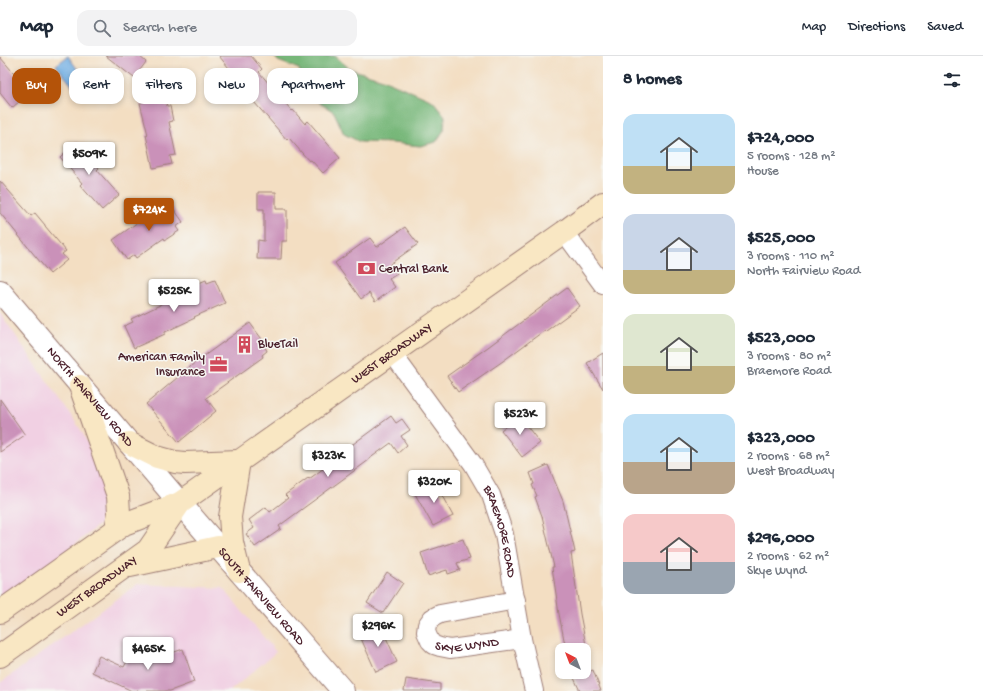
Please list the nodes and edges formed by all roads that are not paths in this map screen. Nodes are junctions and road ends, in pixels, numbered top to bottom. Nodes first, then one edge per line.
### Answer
1 (603, 203) edge
2 (564, 232) junction
3 (603, 285) edge
4 (0, 291) edge
5 (392, 353) junction
6 (80, 386) junction
7 (129, 443) junction
8 (239, 461) junction
9 (180, 503) junction
10 (116, 529) junction
11 (218, 547) junction
12 (123, 567) junction
13 (239, 571) junction
14 (516, 600) junction
15 (0, 612) edge
16 (522, 639) junction
17 (0, 656) edge
18 (343, 691) edge
19 (534, 691) edge

1 - 2 main road, WEST BROADWAY
2 - 3 street
2 - 5 main road, WEST BROADWAY
4 - 6 street, NORTH FAIRVIEW ROAD
5 - 8 main road, WEST BROADWAY
5 - 14 street, BRAEMORE ROAD
6 - 7 street, NORTH FAIRVIEW ROAD
6 - 10 main road
7 - 8 main road
7 - 9 street, NORTH FAIRVIEW ROAD
8 - 9 main road, WEST BROADWAY
8 - 13 main road
9 - 10 main road, WEST BROADWAY
9 - 11 street, SOUTH FAIRVIEW ROAD
9 - 12 main road, WEST BROADWAY
10 - 15 main road, WEST BROADWAY
11 - 12 main road
11 - 13 street, SOUTH FAIRVIEW ROAD
12 - 17 main road, WEST BROADWAY
13 - 18 street, SOUTH FAIRVIEW ROAD
14 - 16 street, BRAEMORE ROAD
14 - 16 street, SKYE WYND
16 - 19 street, BRAEMORE ROAD

